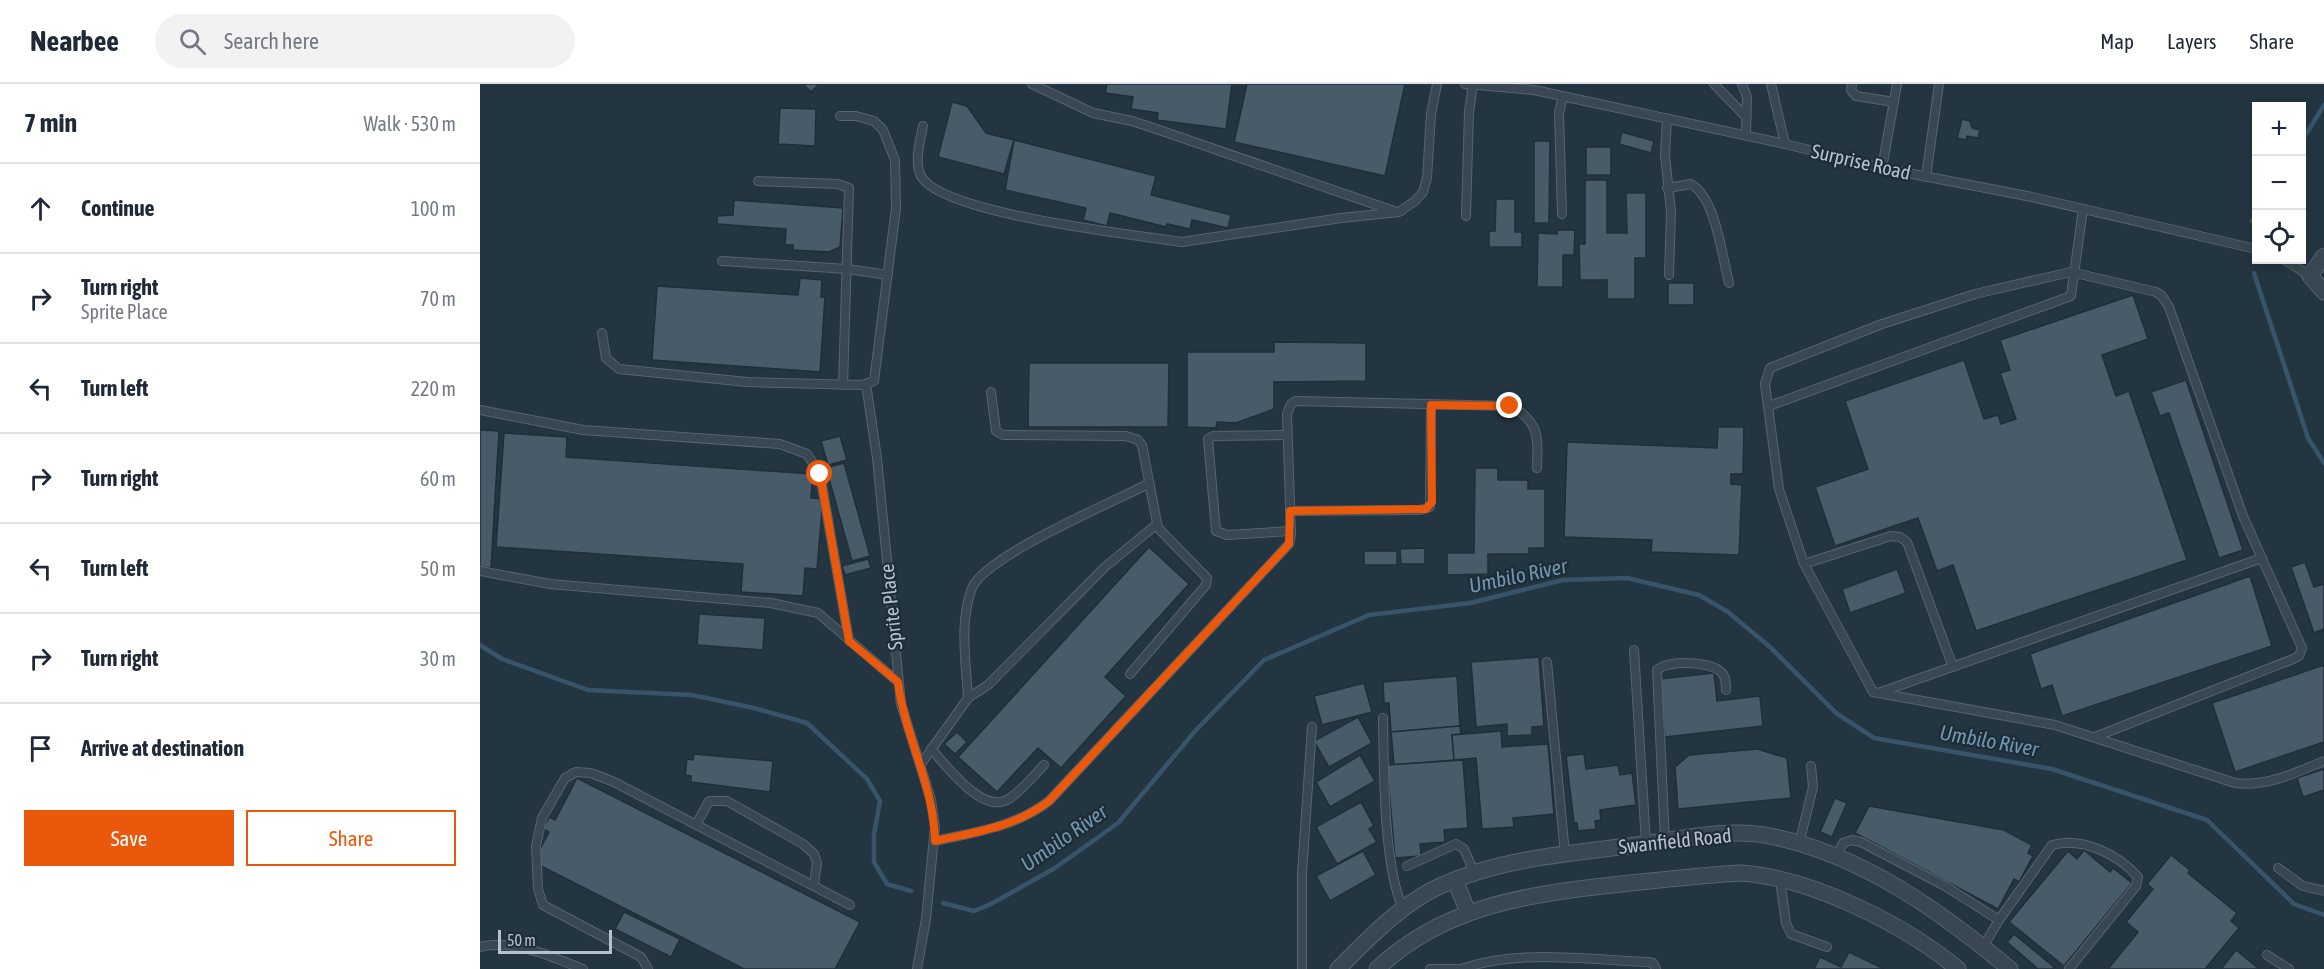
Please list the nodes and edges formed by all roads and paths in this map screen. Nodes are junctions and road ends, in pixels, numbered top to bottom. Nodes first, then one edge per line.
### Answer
1 (1032, 84) edge
2 (1437, 84) edge
3 (1465, 84) edge
4 (1714, 84) edge
5 (1742, 84) edge
6 (1771, 84) edge
7 (1852, 84) edge
8 (1897, 84) edge
9 (1939, 84) edge
10 (1473, 85) edge
11 (1563, 96) junction
12 (1894, 102) junction
13 (840, 116) dead end
14 (1746, 117) junction
15 (1667, 118) junction
16 (923, 126) dead end
17 (1746, 135) junction
18 (1785, 144) junction
19 (1882, 168) junction
20 (1926, 177) junction
21 (758, 181) dead end
22 (1667, 188) junction
23 (2083, 209) junction
24 (1399, 212) junction
25 (1562, 214) dead end
26 (1466, 216) dead end
27 (2252, 248) edge
28 (2324, 256) edge
29 (722, 261) dead end
30 (2291, 264) edge
31 (847, 270) junction
32 (2076, 272) junction
33 (888, 275) junction
34 (1669, 275) dead end
35 (2310, 276) junction
36 (1729, 283) dead end
37 (2324, 292) edge
38 (602, 333) dead end
39 (866, 384) junction
40 (843, 385) junction
41 (991, 392) dead end
42 (1431, 405) junction
43 (1768, 406) junction
44 (480, 410) edge
45 (1287, 435) junction
46 (1537, 468) dead end
47 (1148, 484) junction
48 (1290, 511) junction
49 (1157, 524) junction
50 (1291, 531) junction
51 (2262, 558) junction
52 (1804, 564) junction
53 (480, 571) edge
54 (849, 641) junction
55 (1634, 651) dead end
56 (1547, 662) dead end
57 (1953, 667) junction
58 (1130, 674) dead end
59 (898, 682) junction
60 (1726, 690) dead end
61 (1877, 694) junction
62 (968, 698) junction
63 (1383, 718) dead end
64 (1312, 727) dead end
65 (2095, 737) junction
66 (931, 750) junction
67 (2324, 761) edge
68 (921, 764) junction
69 (1044, 765) dead end
70 (1811, 766) dead end
71 (697, 823) junction
72 (935, 841) junction
73 (1665, 841) junction
74 (1647, 843) junction
75 (1800, 844) junction
76 (1565, 854) junction
77 (1836, 857) junction
78 (1407, 866) dead end
79 (2278, 868) dead end
80 (1474, 872) junction
81 (1780, 877) junction
82 (1455, 880) junction
83 (814, 884) junction
84 (2324, 891) edge
85 (850, 905) dead end
86 (1403, 909) junction
87 (1468, 912) junction
88 (1999, 920) junction
89 (480, 947) edge
90 (1827, 947) dead end
91 (1983, 947) junction
92 (2267, 955) dead end
93 (1341, 968) edge
94 (1464, 968) edge
95 (583, 969) edge
96 (648, 969) edge
97 (917, 969) edge
98 (1302, 969) edge
99 (1377, 969) edge
100 (1430, 969) edge
101 (1469, 969) edge
102 (1656, 969) edge
103 (1958, 969) edge
104 (2010, 969) edge
105 (2069, 969) edge
106 (2289, 969) edge

1 - 24 lane
2 - 24 lane
3 - 10 lane, Surprise Road
4 - 14 lane
5 - 14 lane
6 - 18 lane
7 - 12 lane
8 - 12 lane
9 - 20 lane
10 - 11 lane, Surprise Road
10 - 26 lane
11 - 15 lane, Surprise Road
11 - 25 lane
12 - 19 lane
13 - 33 lane
14 - 17 lane
15 - 17 lane, Surprise Road
15 - 22 lane
16 - 24 lane
17 - 18 lane, Surprise Road
18 - 19 lane, Surprise Road
19 - 20 lane, Surprise Road
20 - 23 lane, Surprise Road
21 - 31 lane
22 - 34 lane
22 - 36 lane
23 - 27 lane, Surprise Road
23 - 32 lane
28 - 35 street
29 - 31 lane
30 - 35 lane
31 - 33 lane
31 - 40 lane
32 - 43 lane
32 - 43 lane
32 - 51 lane
33 - 39 lane
35 - 37 street
38 - 40 lane
39 - 40 lane
39 - 59 lane, Sprite Place
41 - 47 lane
42 - 45 lane
42 - 46 lane
42 - 48 lane
43 - 52 lane
44 - 54 lane
45 - 48 lane
45 - 50 lane
47 - 49 lane
47 - 62 lane
48 - 50 lane
49 - 58 lane
49 - 62 lane
50 - 72 lane
51 - 57 lane
51 - 65 lane
52 - 57 lane
52 - 61 lane
53 - 54 lane
54 - 59 lane
55 - 74 lane
56 - 76 lane
57 - 61 lane
59 - 68 lane, Sprite Place
60 - 73 lane
61 - 65 lane
62 - 66 lane
63 - 86 lane
64 - 98 lane
65 - 67 lane
66 - 68 lane
66 - 69 lane
68 - 72 lane, Sprite Place
70 - 75 lane
71 - 83 lane
71 - 83 lane
71 - 96 lane
72 - 97 lane, Sprite Place
73 - 74 street, Swanfield Road
73 - 75 street, Swanfield Road
74 - 76 street, Swanfield Road
75 - 77 street, Swanfield Road
76 - 80 street, Swanfield Road
77 - 88 lane
77 - 91 street, Swanfield Road
78 - 80 lane
79 - 84 lane
80 - 82 street, Swanfield Road
81 - 87 street, Swanfield Road
81 - 90 lane
81 - 103 street, Swanfield Road
82 - 86 street, Swanfield Road
82 - 87 street
83 - 85 lane
86 - 93 street, Swanfield Road
87 - 99 street, Swanfield Road
88 - 91 lane
88 - 105 lane
89 - 95 lane
91 - 104 street, Swanfield Road
92 - 106 lane
94 - 100 lane
94 - 101 lane
94 - 102 lane

